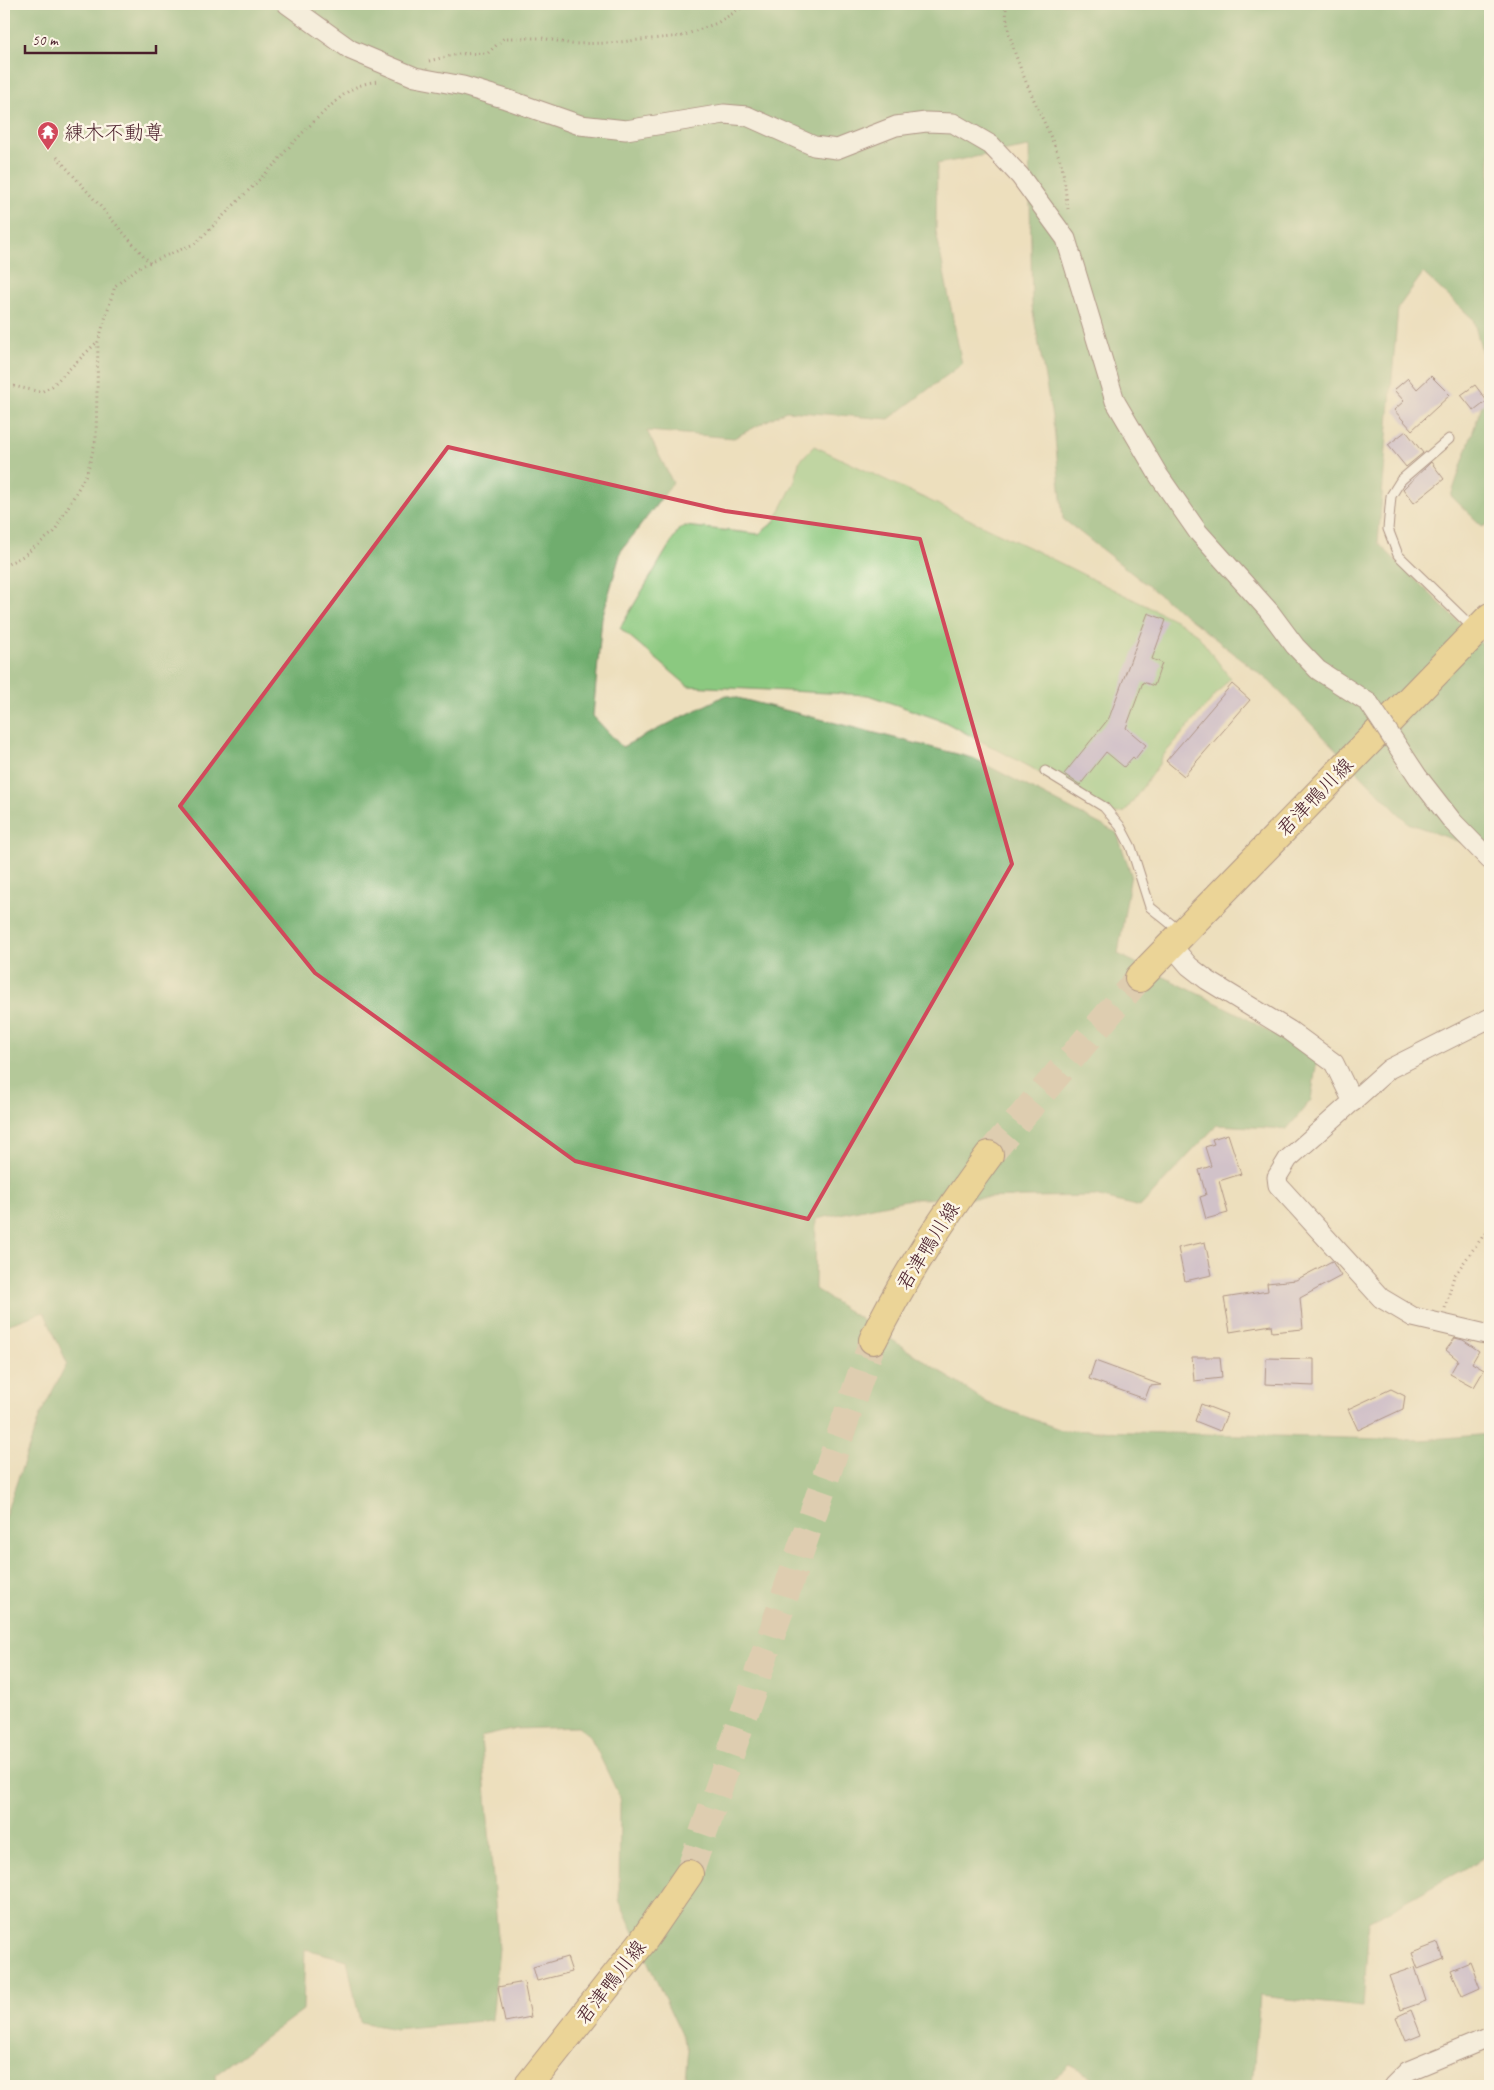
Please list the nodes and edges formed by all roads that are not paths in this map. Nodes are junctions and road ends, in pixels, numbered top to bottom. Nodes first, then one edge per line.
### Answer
1 (287, 4) edge
2 (1449, 439) dead end
3 (1483, 624) edge
4 (1045, 771) dead end
5 (1490, 860) edge
6 (1177, 939) junction
7 (1139, 978) tunnel mouth
8 (1490, 1018) edge
9 (1353, 1102) junction
10 (989, 1155) tunnel mouth
11 (1490, 1335) edge
12 (873, 1340) tunnel mouth
13 (689, 1874) tunnel mouth
14 (1490, 2036) edge
15 (528, 2086) edge
16 (1393, 2086) edge

1 - 5 street, bridge
2 - 3 lane
3 - 6 main road, 君津鴨川線
4 - 6 lane
6 - 7 main road, 君津鴨川線
6 - 9 street
8 - 9 street
9 - 11 street
10 - 12 main road, 君津鴨川線
13 - 15 main road, 君津鴨川線
14 - 16 street

